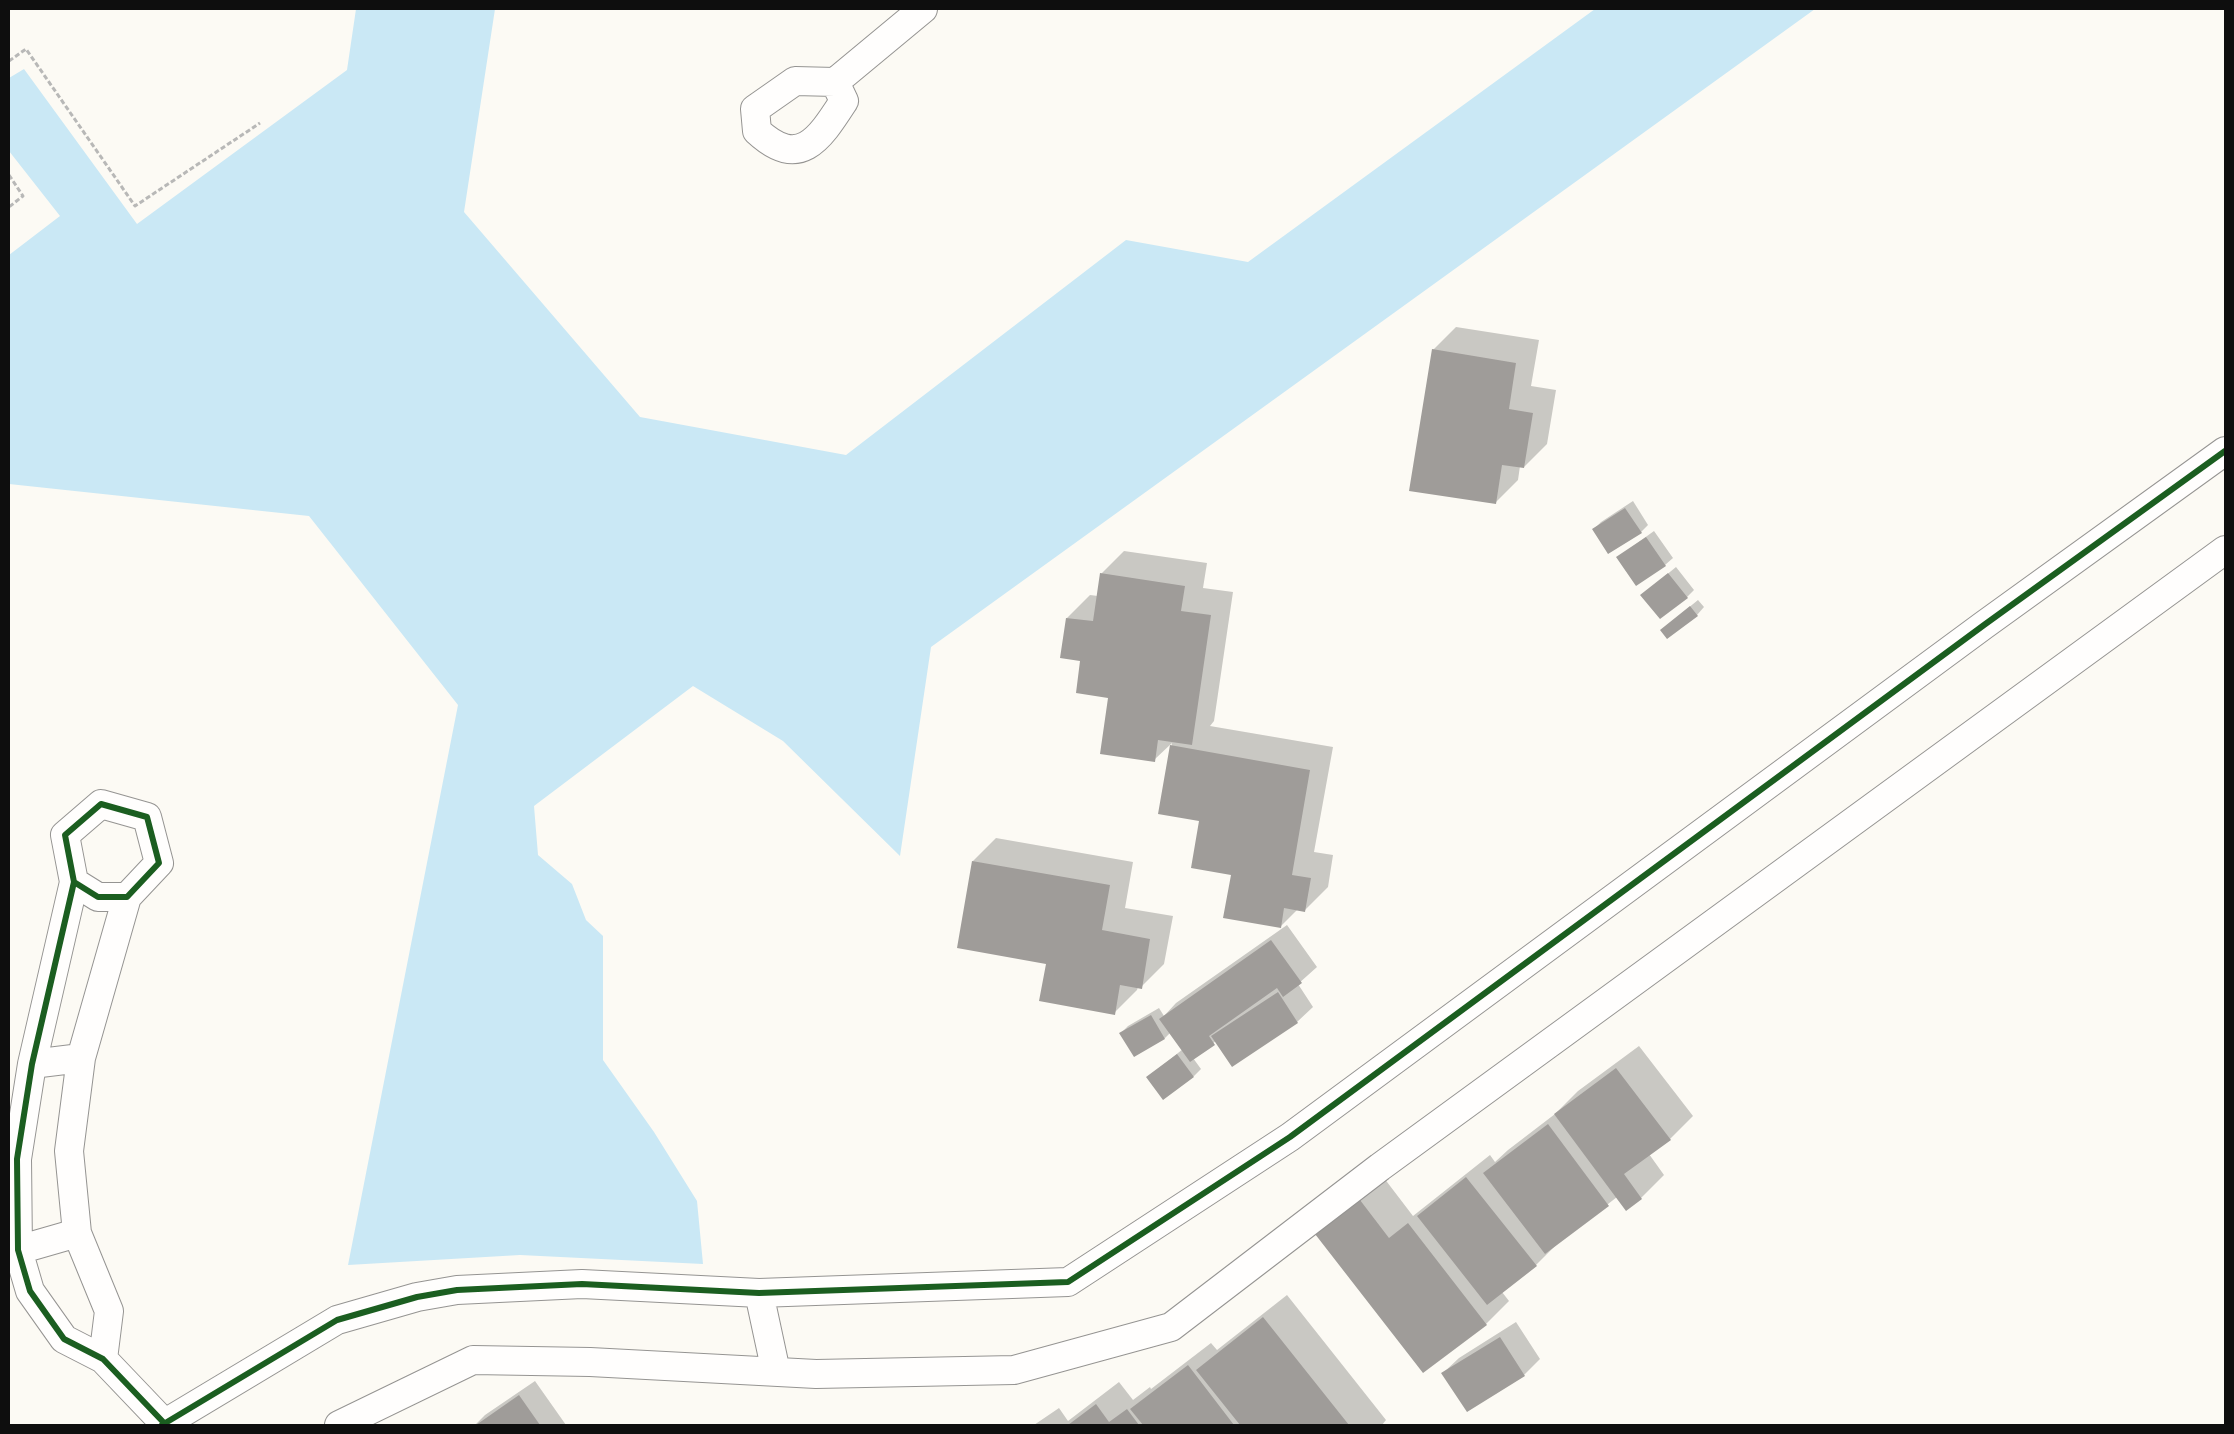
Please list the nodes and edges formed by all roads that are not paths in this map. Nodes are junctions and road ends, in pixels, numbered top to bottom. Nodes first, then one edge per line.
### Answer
1 (924, 9) edge
2 (835, 82) dead end
3 (2225, 451) edge
4 (2225, 550) edge
5 (74, 882) junction
6 (126, 897) junction
7 (80, 1058) junction
8 (32, 1064) junction
9 (78, 1233) junction
10 (18, 1250) junction
11 (758, 1293) junction
12 (103, 1359) junction
13 (776, 1372) junction
14 (164, 1425) edge
15 (339, 1425) edge

1 - 2 street
3 - 11 street
4 - 13 street
5 - 6 street
5 - 6 street
5 - 8 street
6 - 7 street
7 - 8 street
7 - 9 street
8 - 10 street
9 - 10 street
9 - 12 street
10 - 12 street
11 - 13 street
11 - 14 street
12 - 14 street
13 - 15 street

